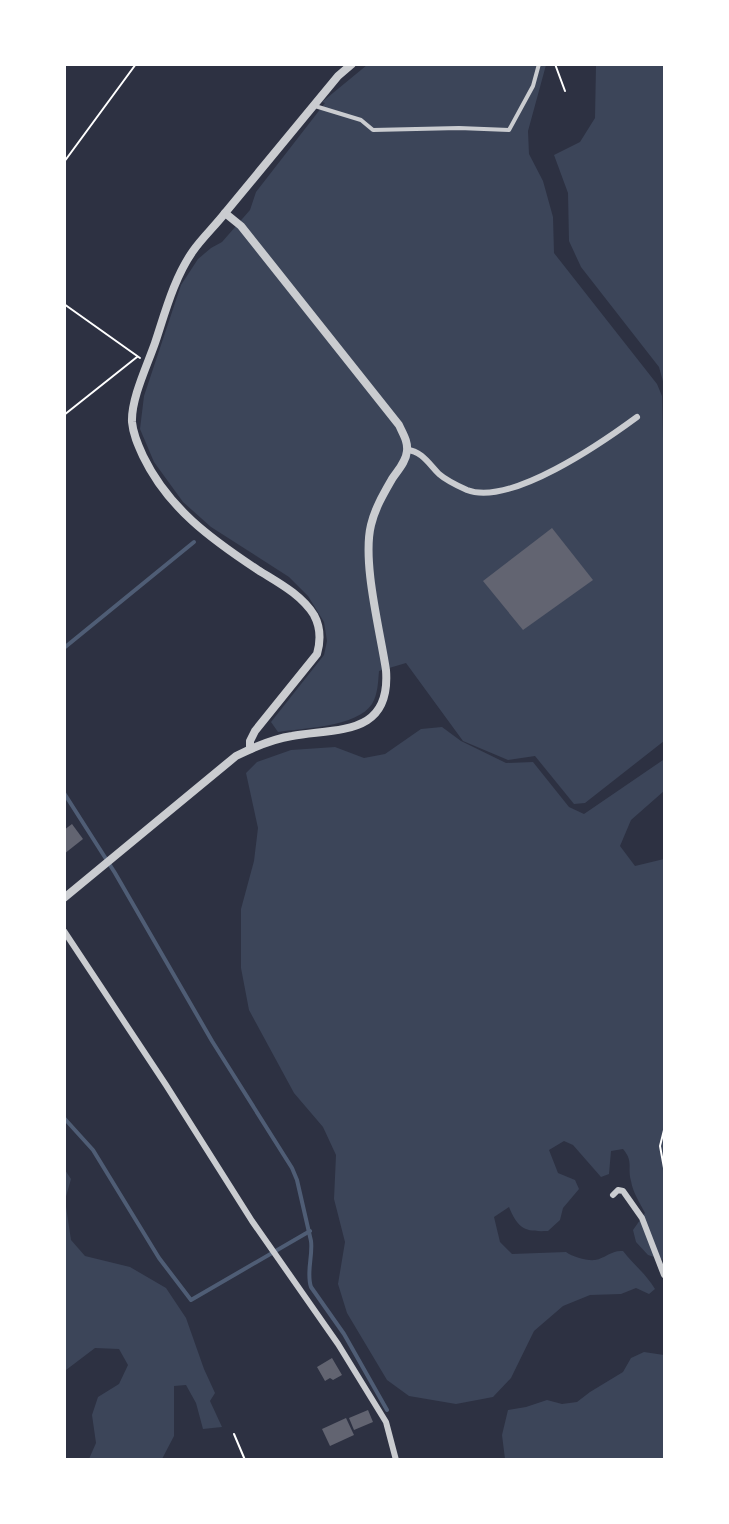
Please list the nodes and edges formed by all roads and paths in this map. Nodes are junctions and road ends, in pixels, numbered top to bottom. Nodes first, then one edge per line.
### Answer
1 (136, 64) edge
2 (352, 64) edge
3 (539, 64) edge
4 (555, 64) edge
5 (565, 91) dead end
6 (314, 105) junction
7 (64, 162) edge
8 (225, 213) junction
9 (64, 304) edge
10 (137, 357) junction
11 (149, 360) junction
12 (64, 415) edge
13 (638, 417) dead end
14 (407, 450) junction
15 (249, 749) junction
16 (64, 898) edge
17 (64, 931) edge
18 (664, 1130) edge
19 (664, 1168) edge
20 (613, 1195) dead end
21 (664, 1275) edge
22 (234, 1434) dead end
23 (245, 1460) edge
24 (396, 1460) edge

1 - 7 path
2 - 6 street
3 - 6 lane
4 - 5 path
6 - 8 street
8 - 11 street
8 - 14 street
9 - 10 path
10 - 11 path
10 - 12 path
11 - 15 street
13 - 14 street
14 - 15 street
15 - 16 street
17 - 24 street
18 - 19 path
20 - 21 street
22 - 23 path

